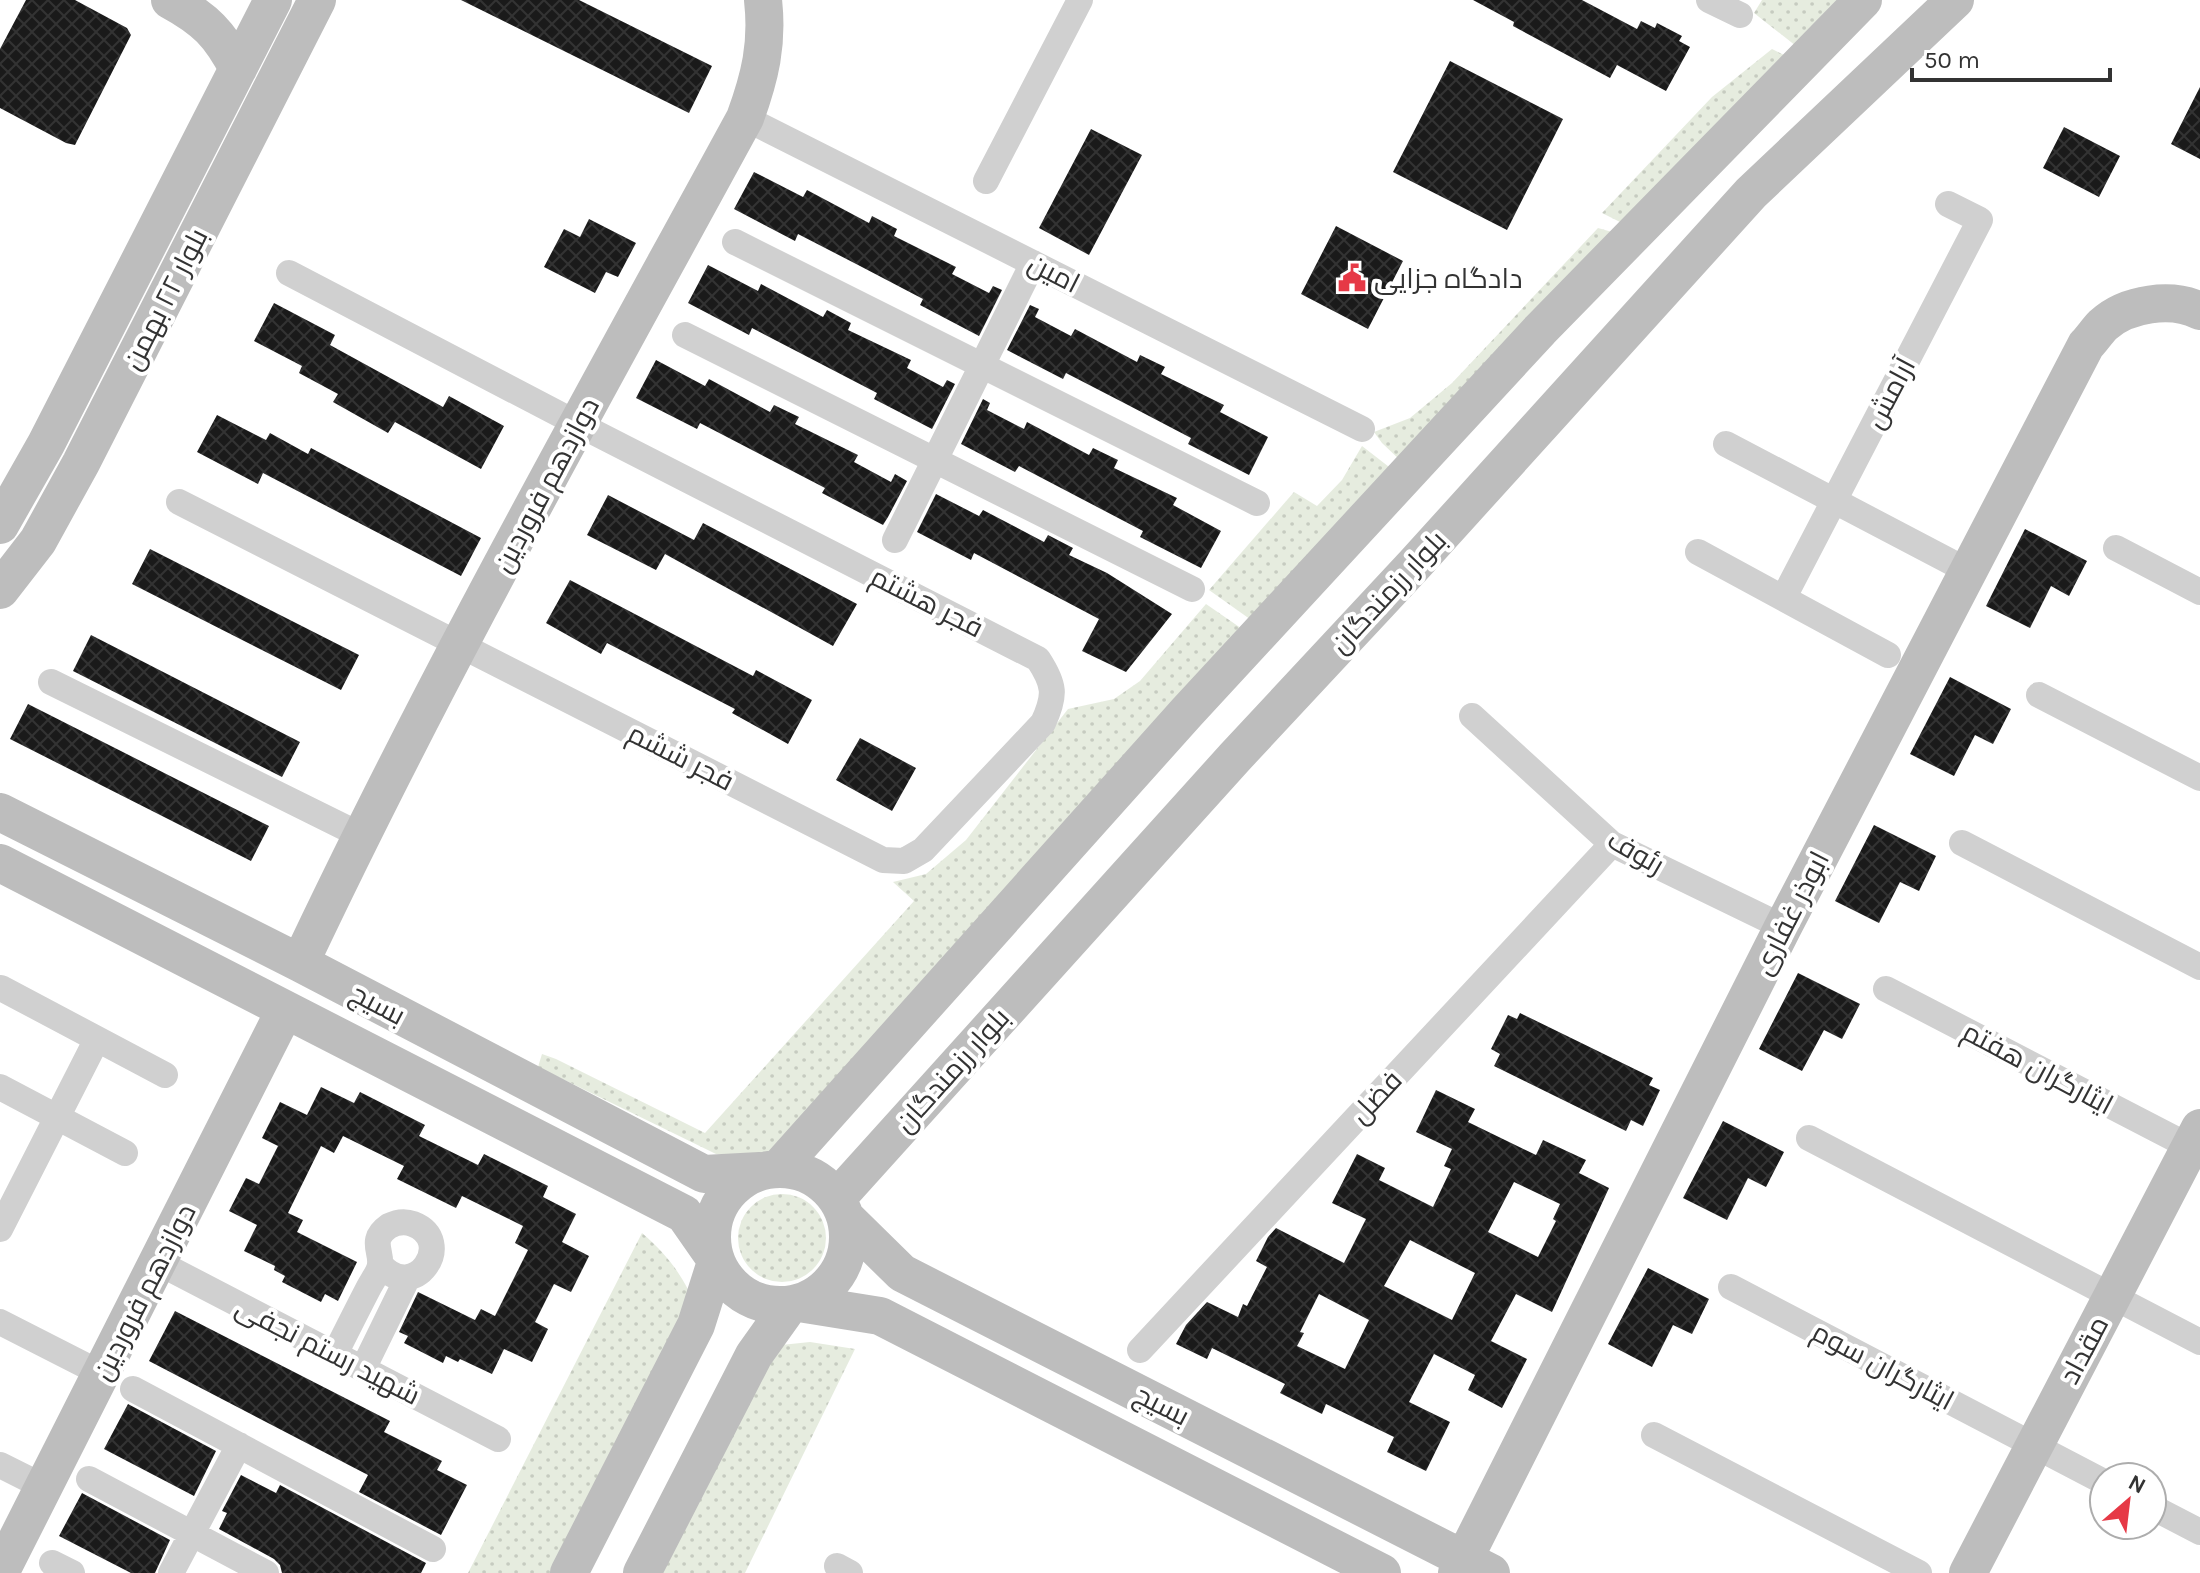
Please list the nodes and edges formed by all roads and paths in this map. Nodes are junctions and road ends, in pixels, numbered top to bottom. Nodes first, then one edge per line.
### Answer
1 (170, 0) edge
2 (273, 0) edge
3 (317, 0) edge
4 (763, 0) edge
5 (1080, 0) edge
6 (1709, 0) edge
7 (1863, 0) edge
8 (1955, 0) edge
9 (1740, 15) dead end
10 (238, 69) junction
11 (745, 118) junction
12 (986, 181) dead end
13 (1948, 204) dead end
14 (735, 242) dead end
15 (1033, 263) junction
16 (289, 273) dead end
17 (2200, 311) edge
18 (685, 335) dead end
19 (982, 366) junction
20 (578, 424) junction
21 (1362, 429) dead end
22 (1726, 444) dead end
23 (934, 461) junction
24 (1834, 501) junction
25 (179, 502) dead end
26 (1257, 503) dead end
27 (0, 525) edge
28 (895, 540) dead end
29 (2116, 548) dead end
30 (1698, 552) dead end
31 (1968, 571) junction
32 (1192, 589) dead end
33 (0, 590) edge
34 (2200, 592) edge
35 (1784, 597) junction
36 (461, 644) junction
37 (1888, 655) dead end
38 (51, 682) dead end
39 (2039, 695) dead end
40 (1472, 716) dead end
41 (2200, 778) edge
42 (0, 812) edge
43 (360, 835) junction
44 (1962, 843) dead end
45 (1612, 844) junction
46 (904, 861) joint
47 (0, 863) edge
48 (1783, 927) junction
49 (300, 963) junction
50 (2200, 967) edge
51 (1, 988) edge
52 (1886, 989) dead end
53 (285, 1010) junction
54 (97, 1039) junction
55 (165, 1075) dead end
56 (0, 1087) edge
57 (57, 1117) junction
58 (1809, 1138) dead end
59 (2197, 1142) edge
60 (125, 1153) dead end
61 (770, 1170) junction
62 (842, 1208) junction
63 (5, 1219) edge
64 (715, 1260) junction
65 (159, 1263) junction
66 (380, 1264) junction
67 (408, 1277) junction
68 (1731, 1287) dead end
69 (2112, 1296) junction
70 (794, 1304) junction
71 (0, 1322) edge
72 (2200, 1342) edge
73 (1140, 1350) dead end
74 (335, 1354) junction
75 (363, 1369) junction
76 (118, 1382) junction
77 (1654, 1435) dead end
78 (498, 1439) dead end
79 (239, 1445) junction
80 (2034, 1445) junction
81 (0, 1465) edge
82 (2088, 1474) edge
83 (89, 1479) dead end
84 (44, 1487) junction
85 (2168, 1515) edge
86 (2200, 1532) edge
87 (192, 1534) junction
88 (433, 1549) dead end
89 (1471, 1568) edge
90 (0, 1573) edge
91 (171, 1573) edge
92 (266, 1573) edge
93 (569, 1573) edge
94 (642, 1573) edge
95 (1382, 1573) edge
96 (1919, 1573) edge
97 (1968, 1573) edge

1 - 10 main road
2 - 10 main road, بلوار ۲۲ بهمن
3 - 33 main road, بلوار ۲۲ بهمن
4 - 11 main road, دوازدهم فروردین
5 - 12 street
6 - 9 street
7 - 61 main road
8 - 62 main road, بلوار رزمندگان
10 - 27 main road, بلوار ۲۲ بهمن
11 - 15 street, امین
11 - 20 main road, دوازدهم فروردین
13 - 24 street, آرامش
14 - 19 street
15 - 19 street
15 - 21 street, امین
16 - 20 street, فجر هشتم
17 - 31 main road, ابوذر غفاری
18 - 23 street
19 - 23 street
19 - 26 street
20 - 36 main road, دوازدهم فروردین
20 - 46 street, فجر هشتم
22 - 24 street
23 - 28 street
23 - 32 street
24 - 31 street
24 - 35 street, آرامش
25 - 36 street, فجر ششم
29 - 34 street
30 - 35 street
31 - 48 main road, ابوذر غفاری
35 - 37 street
36 - 43 main road, دوازدهم فروردین
36 - 46 street, فجر ششم
38 - 43 street
39 - 41 street
40 - 45 street, رئوف
42 - 49 main road, بسیج
43 - 49 main road, دوازدهم فروردین
44 - 50 street
45 - 48 street, رئوف
45 - 73 street, فضل
47 - 53 main road, بسیج
48 - 89 main road, ابوذر غفاری
49 - 61 main road, بسیج
51 - 54 street
52 - 59 street, ایثارگران هفتم
53 - 64 main road, بسیج
53 - 65 main road, دوازدهم فروردین
54 - 55 street
54 - 57 street
56 - 57 street
57 - 60 street
57 - 63 street
58 - 69 street
59 - 69 main road, مقداد
61 - 62 main road
61 - 64 main road
62 - 70 main road
62 - 89 main road, بسیج
64 - 70 main road
64 - 93 main road
65 - 74 street, شهید رستم نجفی
65 - 76 main road, دوازدهم فروردین
66 - 67 street
66 - 67 street
66 - 74 street
67 - 75 street
68 - 80 street, ایثارگران سوم
69 - 72 street
69 - 80 main road, مقداد
70 - 94 main road
70 - 95 main road, بسیج
71 - 76 street
74 - 75 street, شهید رستم نجفی
75 - 78 street, شهید رستم نجفی
76 - 79 street
76 - 84 main road, دوازدهم فروردین
77 - 96 street
79 - 87 street
79 - 88 street
80 - 82 street, ایثارگران سوم
80 - 97 main road, مقداد
81 - 84 street
83 - 87 street
84 - 90 main road, دوازدهم فروردین
85 - 86 street
87 - 91 street
87 - 92 street

